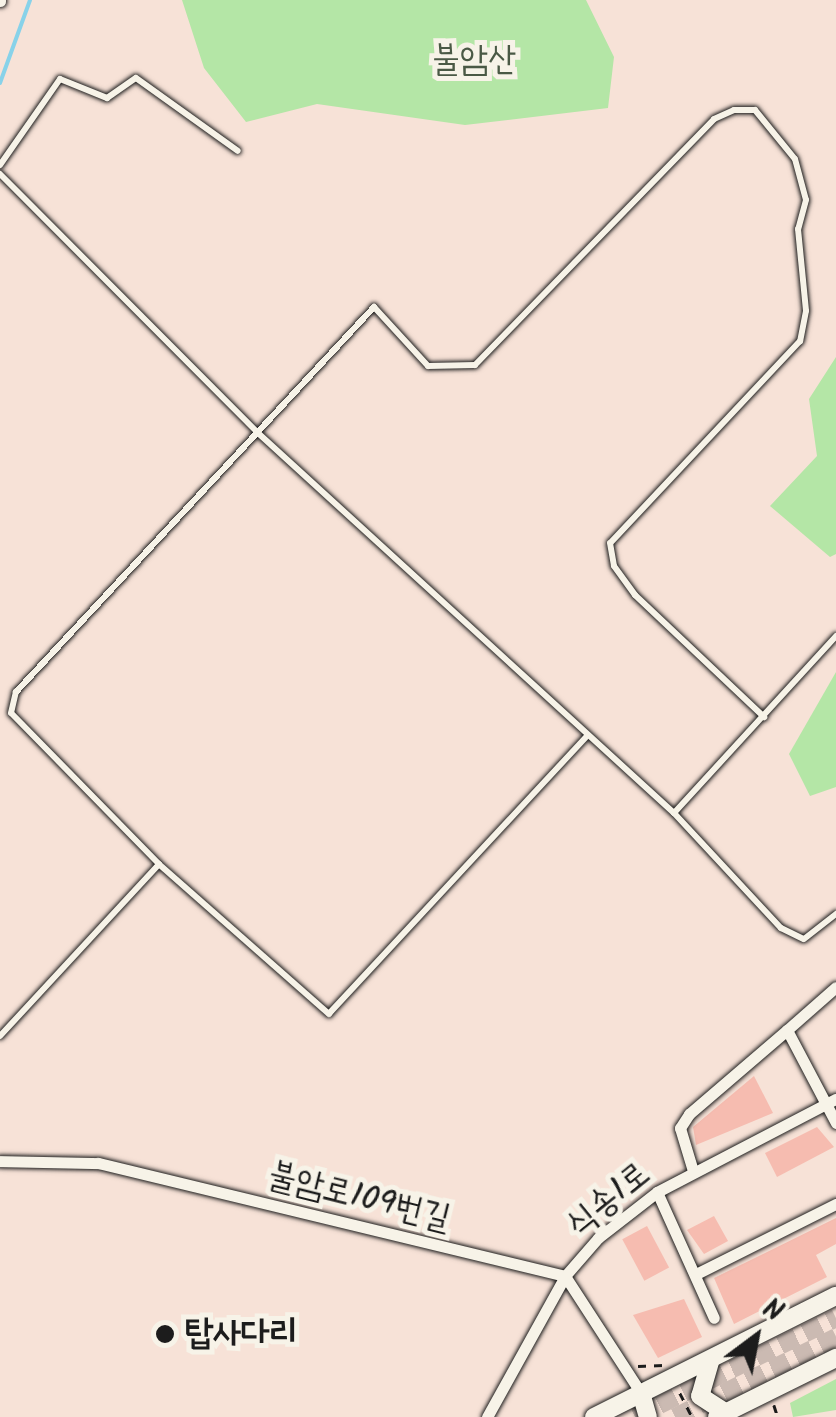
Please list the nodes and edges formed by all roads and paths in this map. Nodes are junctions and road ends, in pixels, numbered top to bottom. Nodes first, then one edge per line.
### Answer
1 (238, 151) dead end
2 (0, 165) edge
3 (0, 174) edge
4 (258, 433) junction
5 (836, 636) edge
6 (764, 717) junction
7 (587, 736) junction
8 (674, 813) junction
9 (159, 864) junction
10 (836, 914) edge
11 (836, 987) edge
12 (787, 1030) junction
13 (0, 1036) edge
14 (831, 1101) edge
15 (836, 1122) edge
16 (0, 1160) edge
17 (693, 1171) junction
18 (657, 1192) junction
19 (836, 1204) edge
20 (696, 1274) junction
21 (564, 1276) junction
22 (836, 1296) edge
23 (714, 1318) dead end
24 (714, 1358) junction
25 (836, 1358) edge
26 (648, 1362) dead end
27 (666, 1365) dead end
28 (641, 1394) junction
29 (722, 1415) edge
30 (487, 1417) edge
31 (594, 1417) edge
32 (648, 1417) edge

1 - 2 lane
3 - 4 lane
4 - 6 lane
4 - 7 lane
4 - 9 lane
5 - 6 lane
6 - 8 lane
7 - 8 lane
7 - 9 lane
8 - 10 lane
9 - 13 lane
11 - 12 street
12 - 14 street
12 - 17 street
14 - 15 street
14 - 17 street, 식송1로
16 - 21 street, 불암로109번길
17 - 18 street, 식송1로
18 - 20 street
18 - 21 street, 식송1로
19 - 20 street
20 - 23 street
21 - 28 street
21 - 30 street, 식송1로
22 - 24 street
24 - 28 street
24 - 29 street
25 - 29 street
26 - 27 path
28 - 31 street
28 - 32 street

